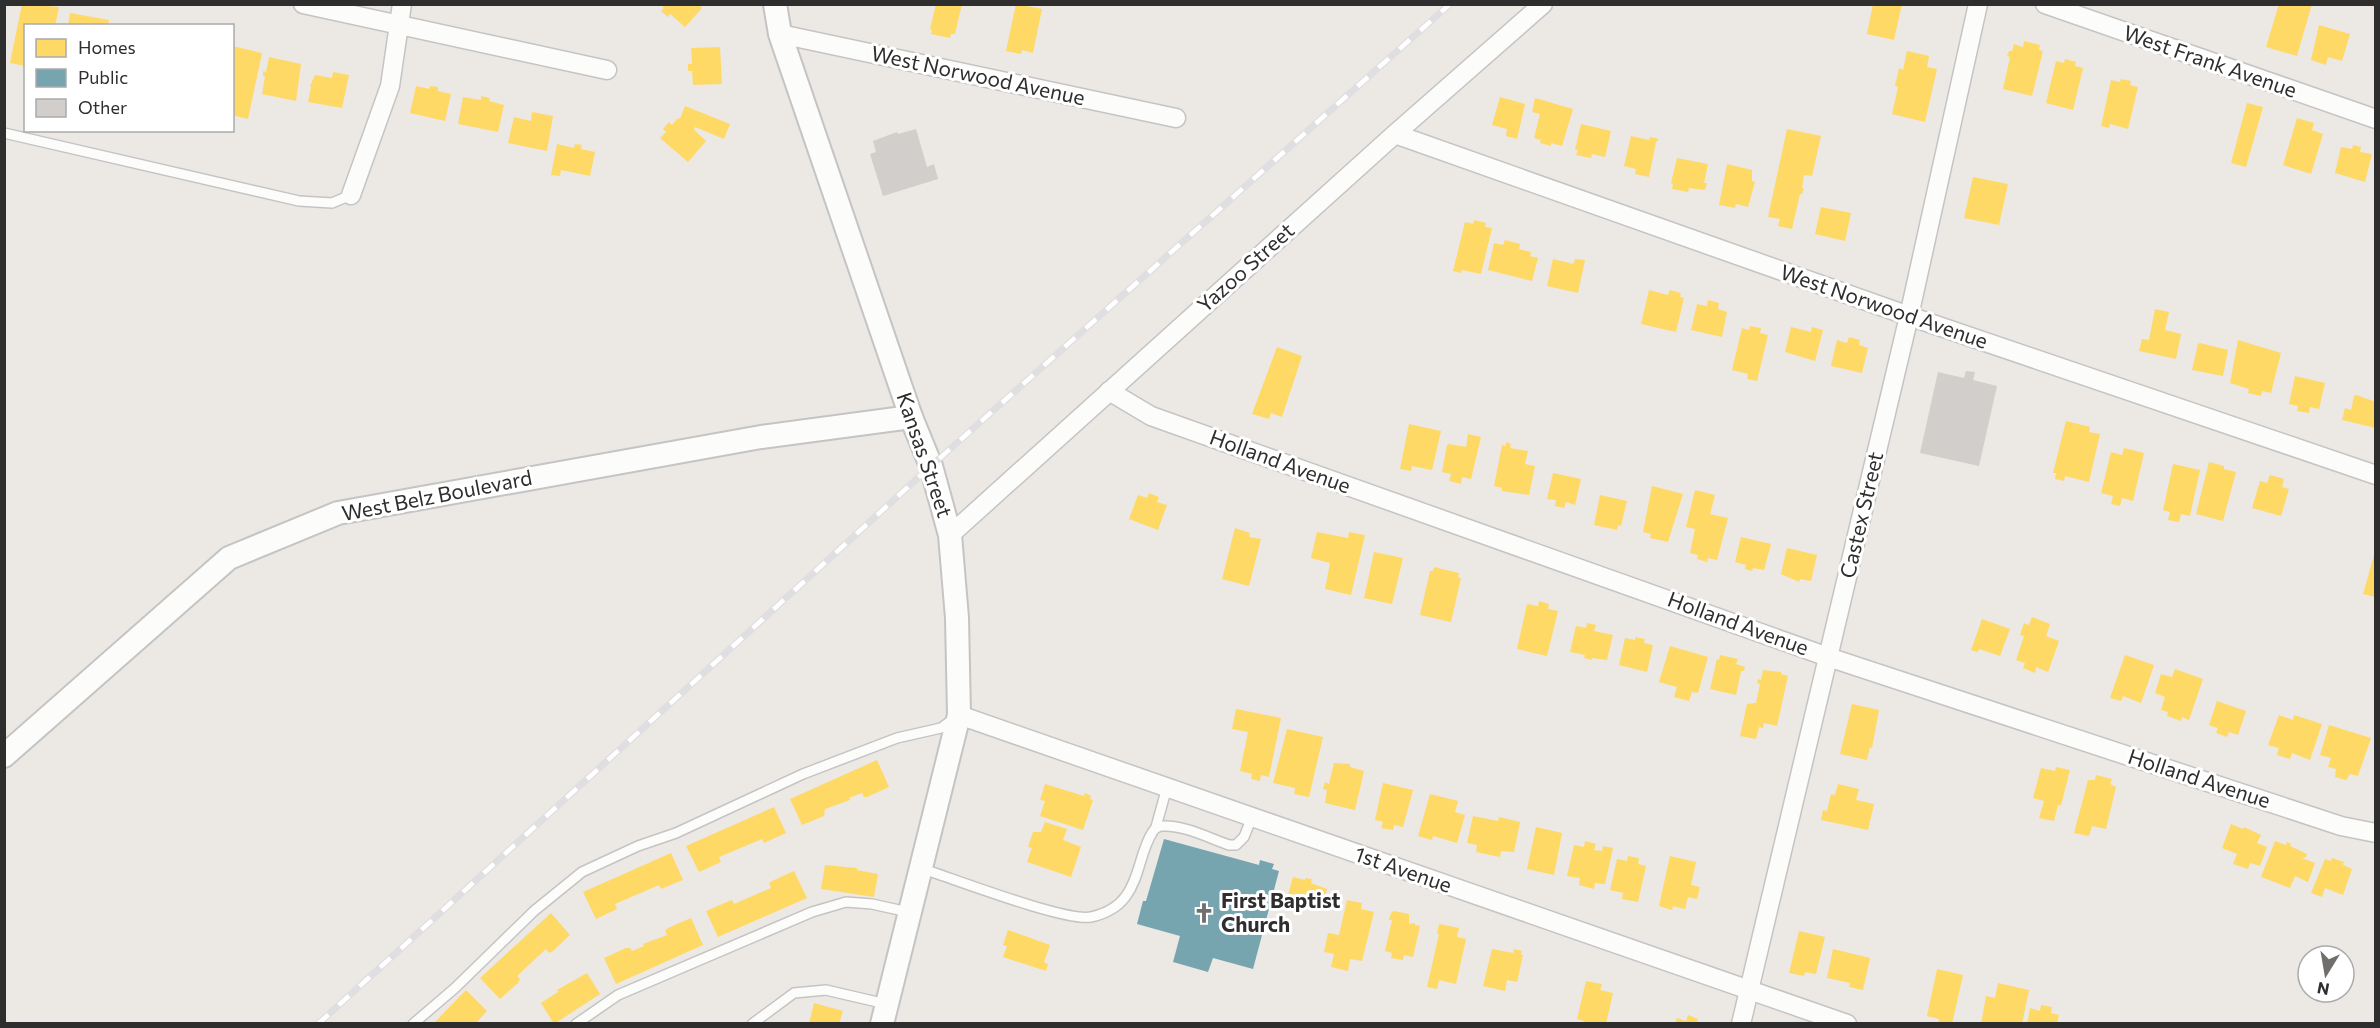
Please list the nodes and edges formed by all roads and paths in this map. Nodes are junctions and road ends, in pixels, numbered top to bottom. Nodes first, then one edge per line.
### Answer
1 (303, 4) edge
2 (402, 4) edge
3 (775, 4) edge
4 (1543, 4) edge
5 (1978, 4) edge
6 (2045, 4) edge
7 (398, 25) junction
8 (780, 34) junction
9 (608, 70) dead end
10 (1176, 118) dead end
11 (2376, 119) edge
12 (4, 133) edge
13 (1395, 134) junction
14 (351, 195) joint
15 (1909, 316) junction
16 (1109, 392) junction
17 (911, 417) junction
18 (2376, 475) edge
19 (950, 535) junction
20 (1828, 657) junction
21 (959, 715) junction
22 (4, 756) edge
23 (1167, 787) junction
24 (1252, 817) junction
25 (1156, 827) junction
26 (2376, 833) edge
27 (920, 868) junction
28 (909, 912) junction
29 (1749, 990) junction
30 (884, 1013) edge
31 (413, 1023) edge
32 (576, 1023) edge
33 (752, 1023) edge
34 (1741, 1023) edge
35 (1847, 1023) edge

1 - 7 street
2 - 7 street
3 - 8 street, Kansas Street
4 - 13 street, Yazoo Street
5 - 15 street, Castex Street
6 - 11 street, West Frank Avenue
7 - 9 street
7 - 14 street
8 - 10 street, West Norwood Avenue
8 - 17 street, Kansas Street
12 - 14 lane
13 - 15 street, West Norwood Avenue
13 - 16 street, Yazoo Street
15 - 18 street, West Norwood Avenue
15 - 20 street, Castex Street
16 - 19 street, Yazoo Street
16 - 20 street, Holland Avenue
17 - 19 street, Kansas Street
17 - 22 street, West Belz Boulevard
19 - 21 street, Kansas Street
20 - 26 street, Holland Avenue
20 - 29 street, Castex Street
21 - 23 street, 1st Avenue
21 - 27 street, Kansas Street
21 - 31 lane
23 - 24 street, 1st Avenue
23 - 25 lane
24 - 25 lane
24 - 29 street, 1st Avenue
25 - 27 lane
27 - 28 street, Kansas Street
28 - 30 street, Kansas Street
28 - 32 lane
29 - 34 street, Castex Street
29 - 35 street, 1st Avenue
30 - 33 lane

